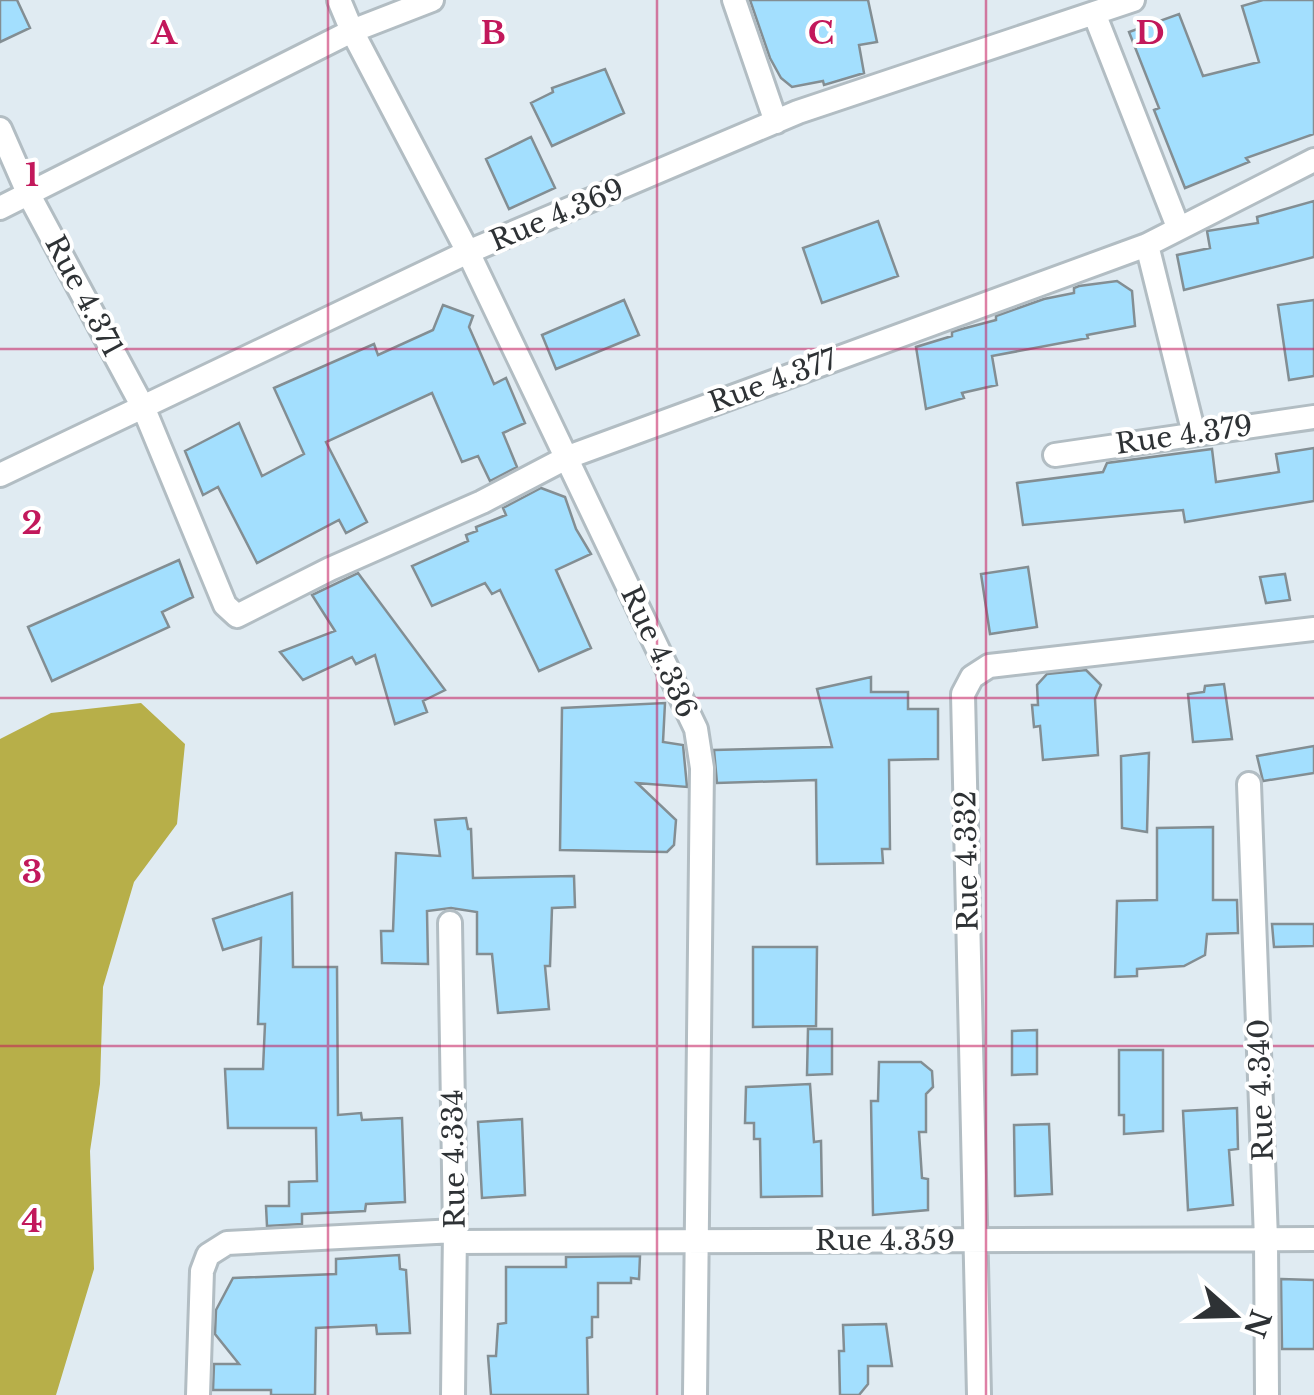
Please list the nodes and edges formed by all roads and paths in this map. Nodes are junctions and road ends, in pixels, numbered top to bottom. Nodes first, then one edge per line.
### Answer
1 (339, 0) edge
2 (432, 0) edge
3 (734, 0) edge
4 (1133, 0) edge
5 (1094, 13) junction
6 (352, 31) junction
7 (776, 122) junction
8 (0, 129) edge
9 (1314, 160) edge
10 (29, 195) junction
11 (0, 208) edge
12 (1178, 228) junction
13 (1147, 245) junction
14 (468, 252) junction
15 (144, 408) junction
16 (1314, 416) edge
17 (1194, 434) junction
18 (1054, 454) dead end
19 (568, 456) junction
20 (0, 475) edge
21 (237, 616) joint
22 (1314, 629) edge
23 (1250, 784) dead end
24 (450, 923) dead end
25 (455, 1237) junction
26 (1266, 1239) junction
27 (1314, 1239) edge
28 (976, 1240) junction
29 (697, 1241) junction
30 (198, 1395) edge
31 (453, 1395) edge
32 (695, 1395) edge
33 (979, 1395) edge
34 (1268, 1395) edge

1 - 6 street, Rue 4.336
2 - 6 street
3 - 7 street
4 - 5 street, Rue 4.369
5 - 7 street, Rue 4.369
5 - 12 street
6 - 10 street
6 - 14 street, Rue 4.336
7 - 14 street, Rue 4.369
8 - 10 street, Rue 4.371
9 - 12 street, Rue 4.377
10 - 11 street
10 - 15 street, Rue 4.371
12 - 13 street, Rue 4.377
13 - 17 street
13 - 19 street, Rue 4.377
14 - 15 street, Rue 4.369
14 - 19 street, Rue 4.336
15 - 20 street, Rue 4.369
15 - 21 street, Rue 4.371
16 - 17 street, Rue 4.379
17 - 18 street, Rue 4.379
19 - 21 street, Rue 4.377
19 - 29 street, Rue 4.336
22 - 28 street, Rue 4.332
23 - 26 street, Rue 4.340
24 - 25 street, Rue 4.334
25 - 29 street, Rue 4.359
25 - 30 street, Rue 4.359
25 - 31 street, Rue 4.334
26 - 27 street, Rue 4.359
26 - 28 street, Rue 4.359
26 - 34 street, Rue 4.340
28 - 29 street, Rue 4.359
28 - 33 street, Rue 4.332
29 - 32 street, Rue 4.336

